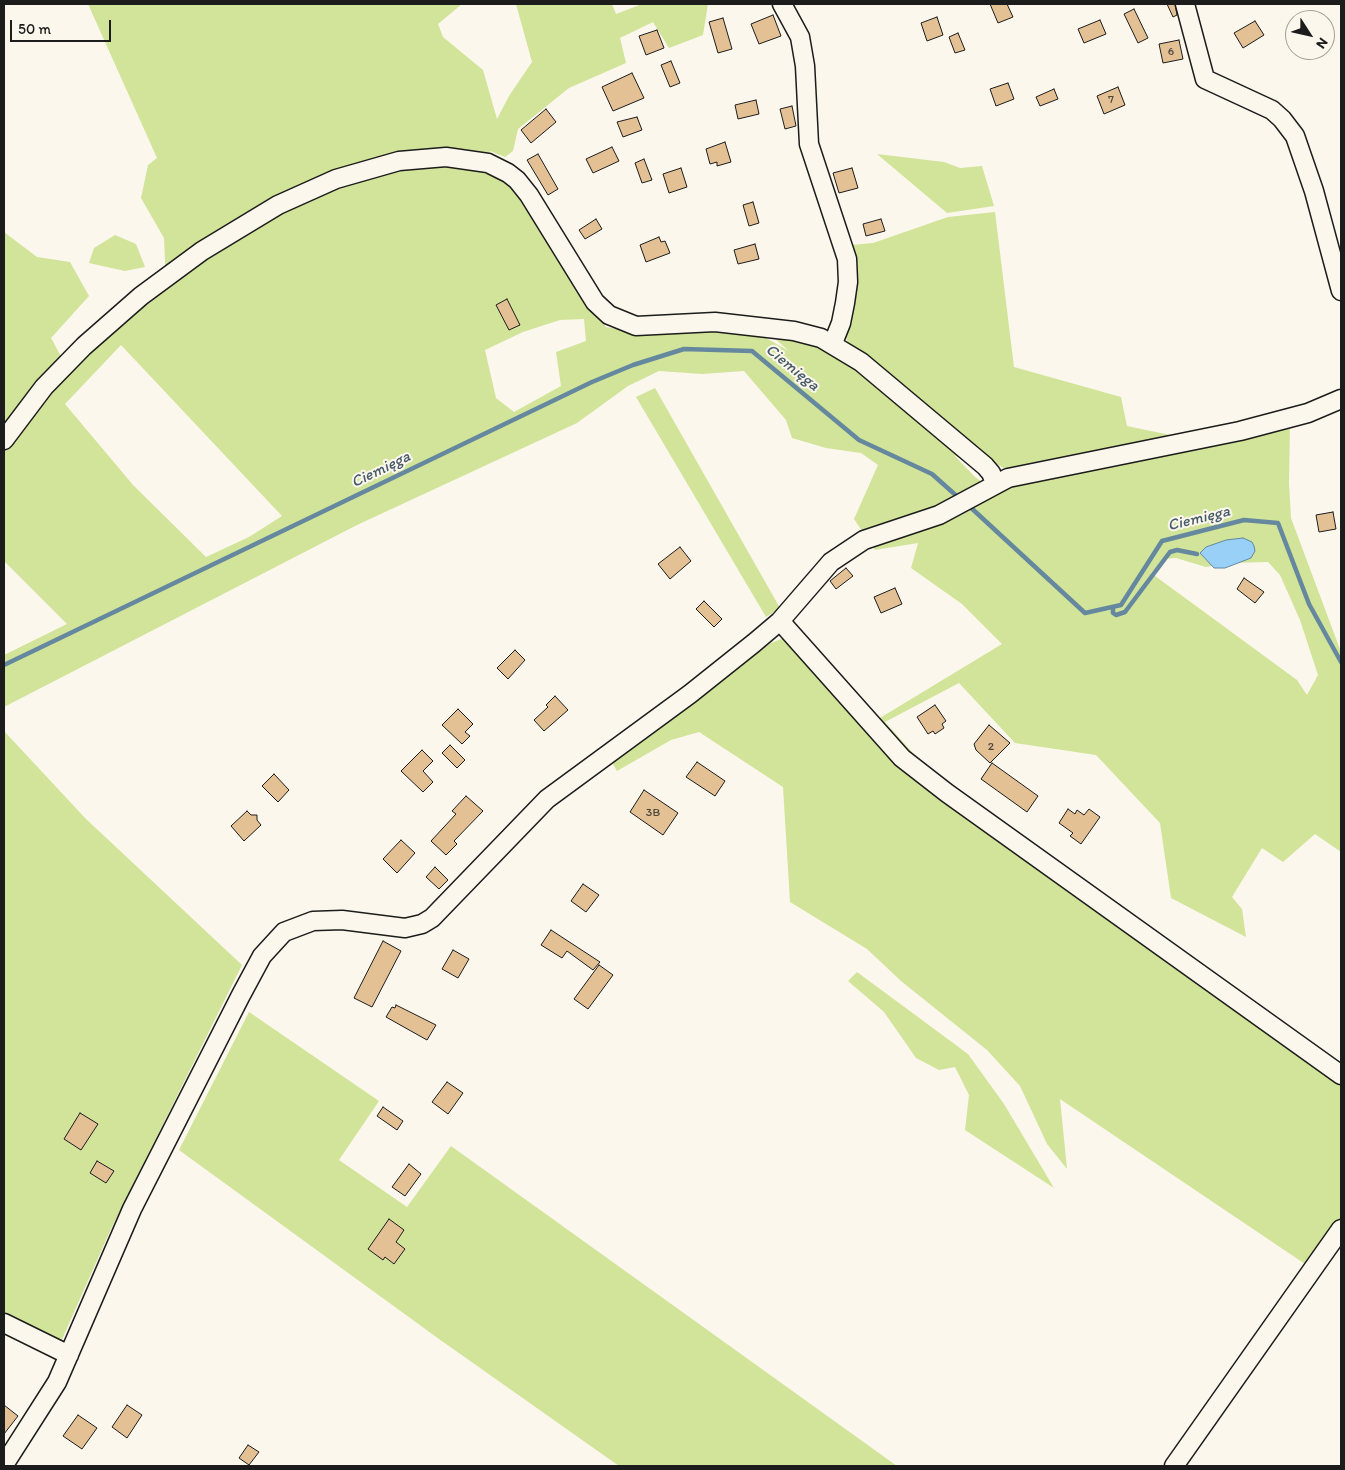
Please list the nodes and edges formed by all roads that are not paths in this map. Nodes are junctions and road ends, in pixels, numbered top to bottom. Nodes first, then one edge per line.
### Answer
1 (782, 4) edge
2 (1185, 4) edge
3 (1341, 291) edge
4 (833, 343) junction
5 (1341, 399) edge
6 (4, 440) edge
7 (995, 483) junction
8 (780, 621) junction
9 (1341, 1075) edge
10 (1341, 1229) edge
11 (4, 1323) edge
12 (69, 1355) junction
13 (4, 1465) edge
14 (1174, 1466) edge

1 - 4 street
2 - 3 street
4 - 6 street
4 - 7 street
5 - 7 street
7 - 8 street
8 - 9 street
8 - 12 street
10 - 14 street
11 - 12 street
12 - 13 street

